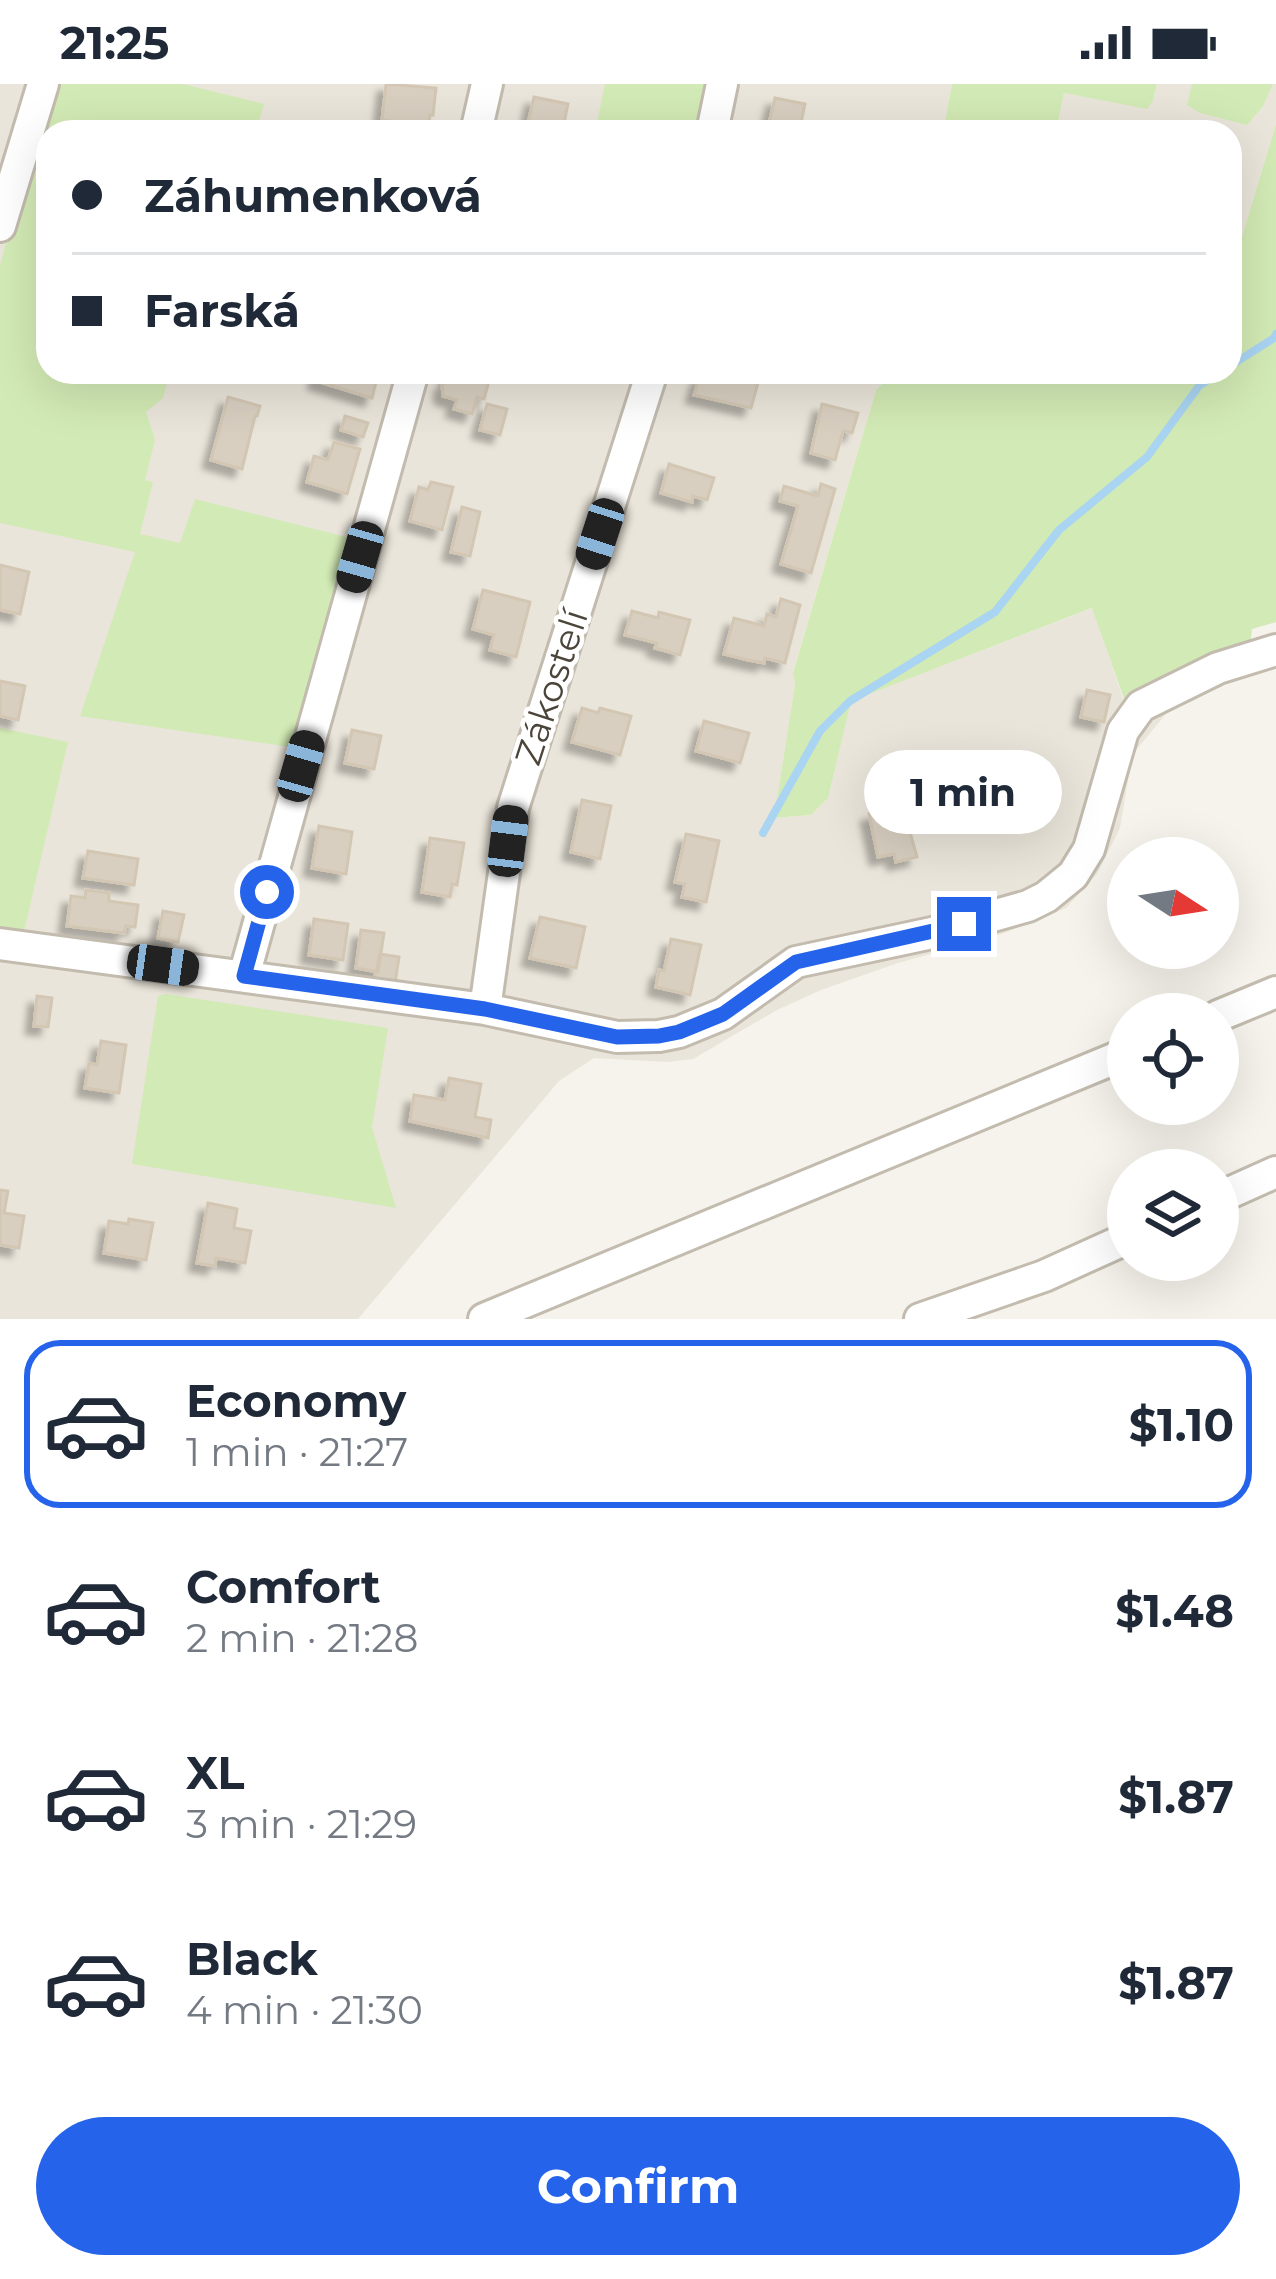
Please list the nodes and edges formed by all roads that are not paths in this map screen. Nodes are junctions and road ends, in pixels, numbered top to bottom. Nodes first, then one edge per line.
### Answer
1 (43, 84) edge
2 (487, 84) edge
3 (722, 84) edge
4 (479, 120) edge
5 (714, 120) edge
6 (0, 226) edge
7 (409, 384) edge
8 (648, 384) edge
9 (1276, 650) edge
10 (0, 944) edge
11 (244, 976) junction
12 (1276, 992) edge
13 (1239, 1007) edge
14 (485, 1009) junction
15 (1107, 1062) edge
16 (1276, 1172) edge
17 (1239, 1189) edge
18 (1107, 1248) edge
19 (484, 1319) edge
20 (920, 1319) edge

1 - 6 street
2 - 4 street
3 - 5 street
7 - 11 street
8 - 14 street, Zákostelí
9 - 14 street
10 - 11 street
11 - 14 street
12 - 13 street
15 - 19 street
16 - 17 street
18 - 20 street

